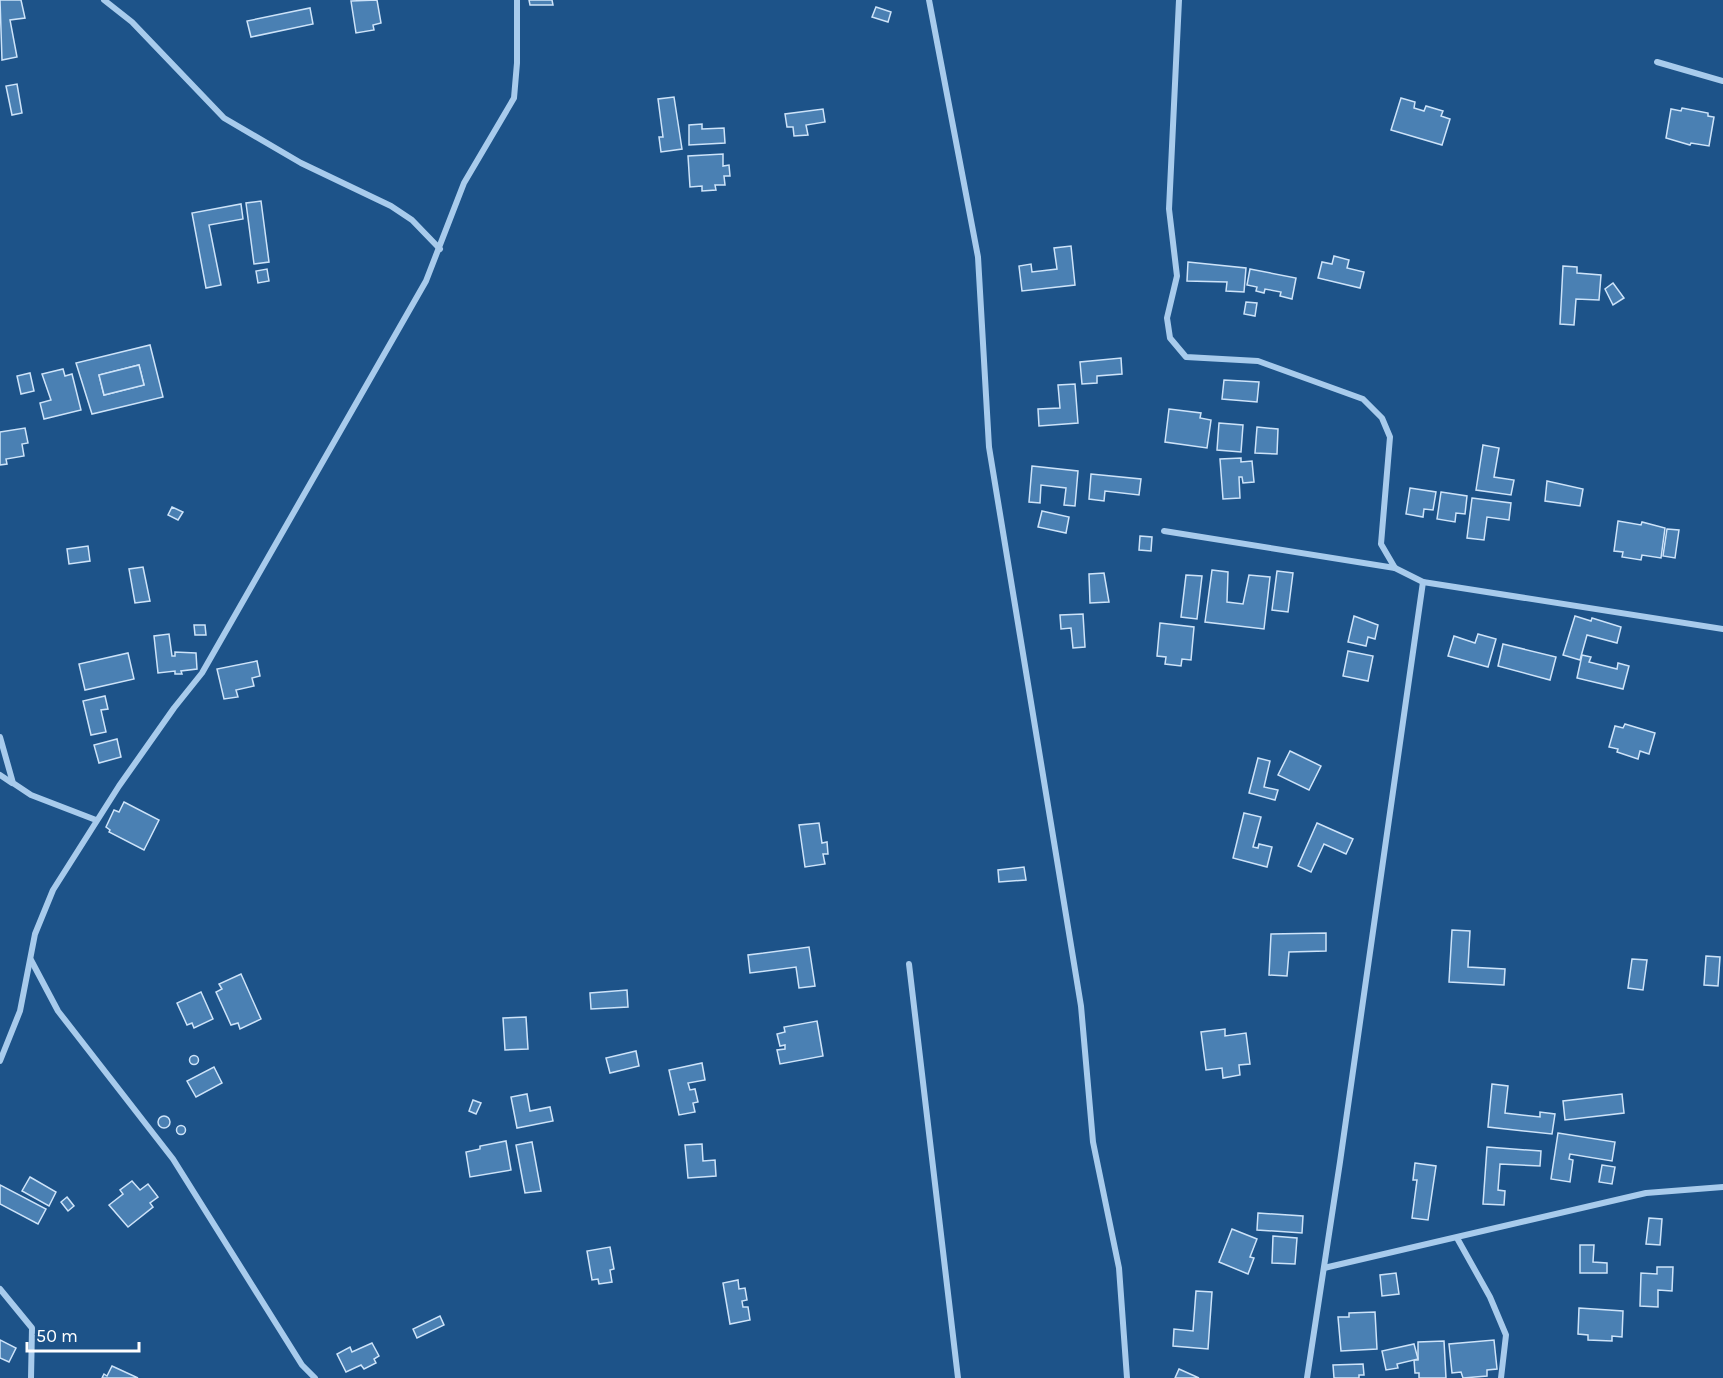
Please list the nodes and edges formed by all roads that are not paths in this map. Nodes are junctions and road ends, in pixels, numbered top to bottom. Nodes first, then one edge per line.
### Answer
1 (104, 0) edge
2 (517, 0) edge
3 (929, 0) edge
4 (1179, 0) edge
5 (1657, 62) dead end
6 (1723, 81) edge
7 (440, 249) junction
8 (1164, 531) dead end
9 (1395, 568) junction
10 (1423, 582) junction
11 (1723, 629) edge
12 (0, 737) edge
13 (0, 775) edge
14 (13, 783) junction
15 (96, 820) junction
16 (31, 959) junction
17 (909, 964) dead end
18 (0, 1060) edge
19 (1723, 1187) edge
20 (1457, 1238) junction
21 (1324, 1268) junction
22 (0, 1289) edge
23 (31, 1378) edge
24 (315, 1378) edge
25 (958, 1378) edge
26 (1127, 1378) edge
27 (1306, 1378) edge
28 (1501, 1378) edge

1 - 7 street
2 - 7 street
3 - 26 street
4 - 9 street
5 - 6 street
7 - 15 street
8 - 9 street
9 - 10 street
10 - 11 street
10 - 21 street
12 - 14 street
13 - 14 street
14 - 15 street
15 - 16 street
16 - 18 street
16 - 24 street
17 - 25 street
19 - 20 street
20 - 21 street
20 - 28 street
21 - 27 street
22 - 23 street

